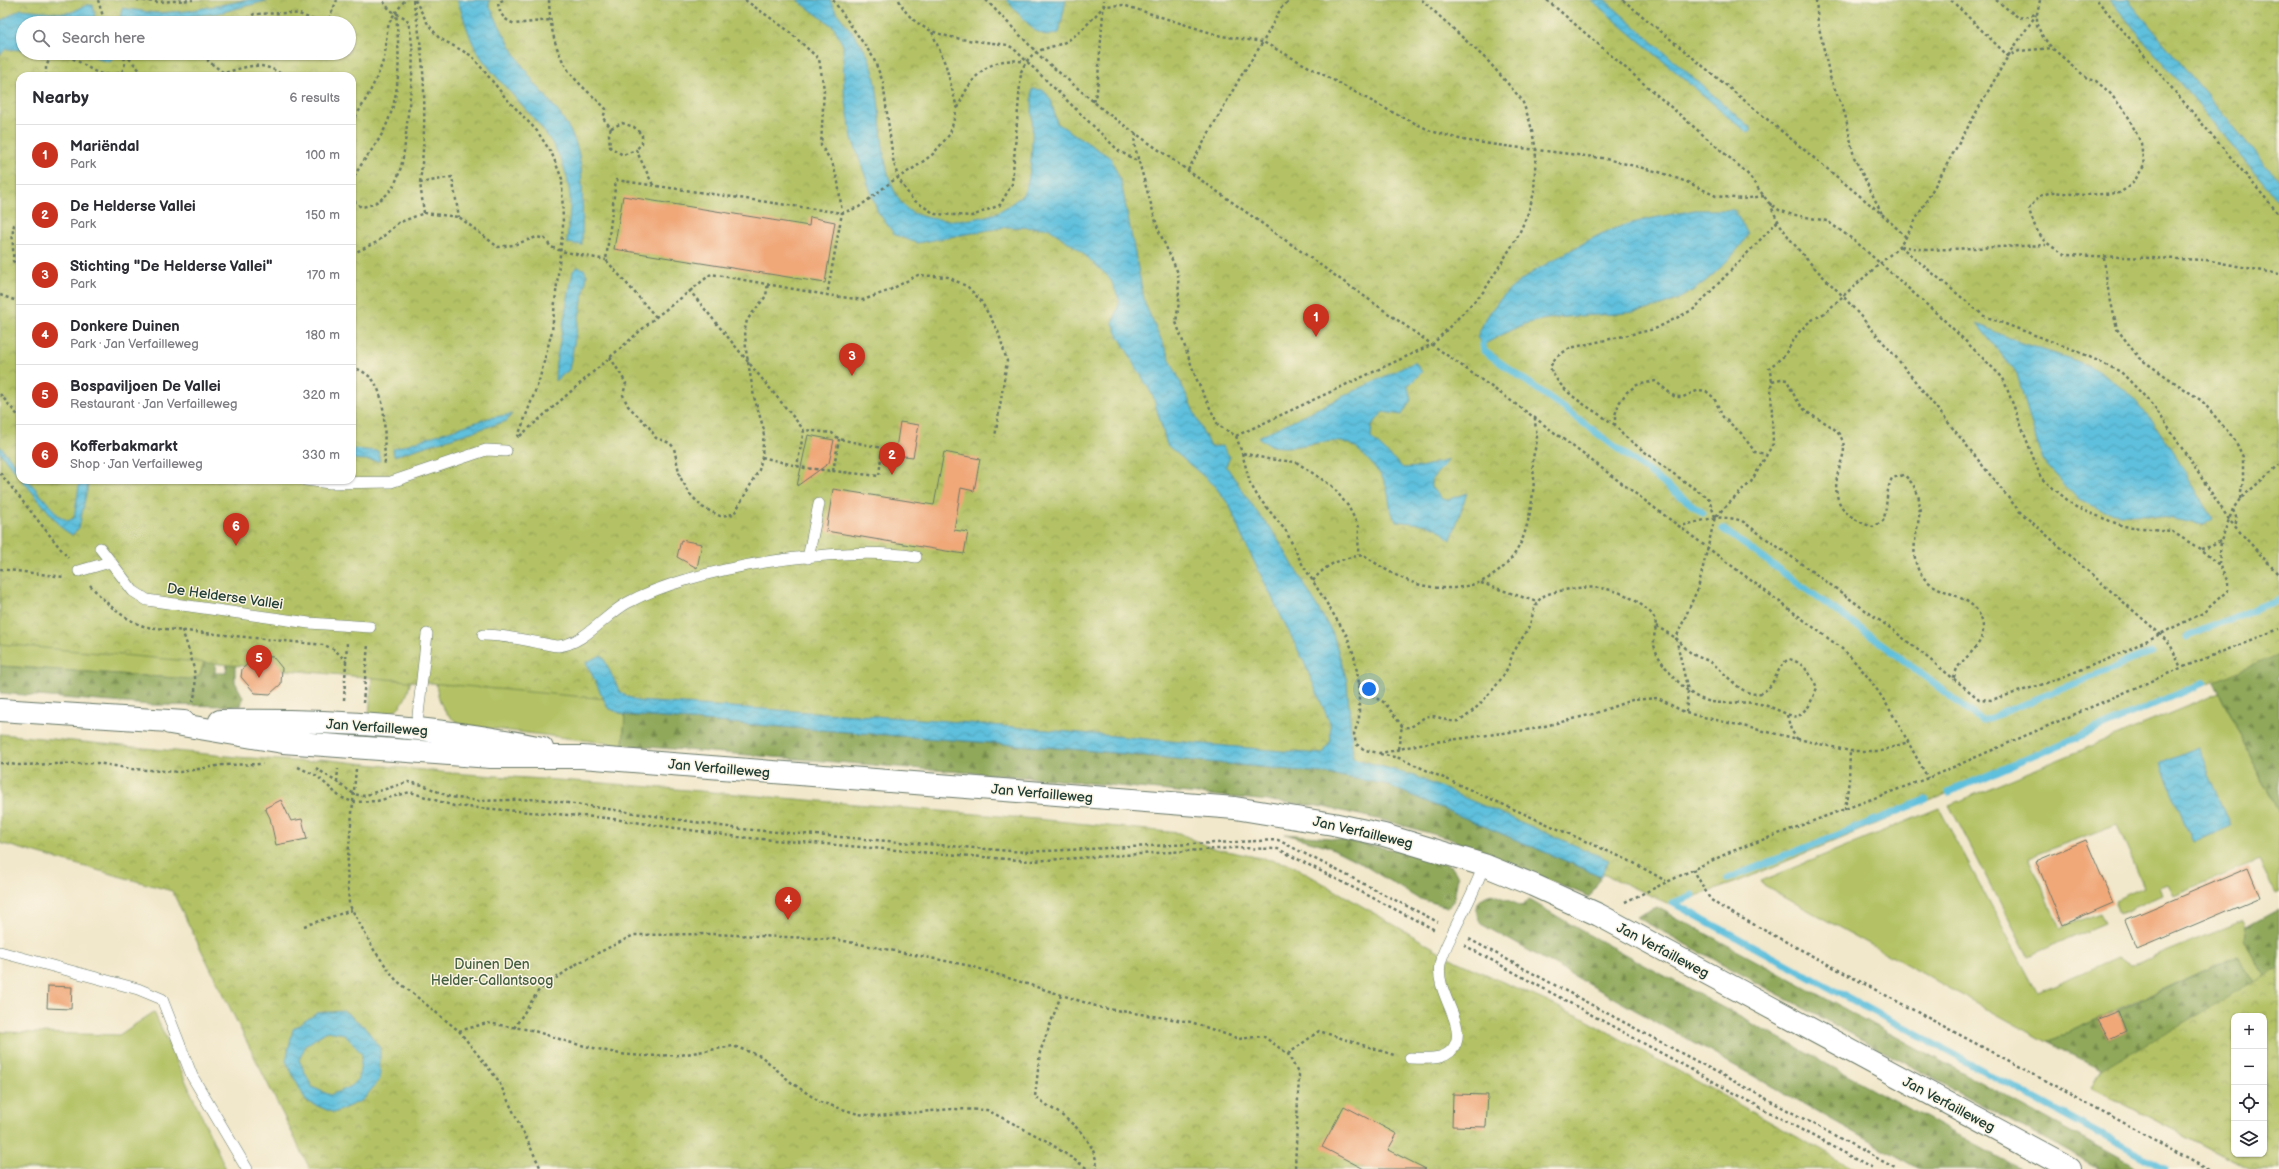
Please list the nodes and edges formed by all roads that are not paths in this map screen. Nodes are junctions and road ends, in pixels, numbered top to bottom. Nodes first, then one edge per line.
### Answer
1 (506, 452) road end
2 (356, 483) edge
3 (819, 504) dead end
4 (100, 548) dead end
5 (916, 557) dead end
6 (808, 558) junction
7 (110, 562) junction
8 (75, 575) road end
9 (370, 627) dead end
10 (427, 634) dead end
11 (483, 635) dead end
12 (0, 710) edge
13 (179, 722) junction
14 (416, 729) junction
15 (414, 751) junction
16 (582, 757) junction
17 (1484, 865) junction
18 (0, 952) edge
19 (1410, 1058) road end
20 (247, 1169) edge
21 (2070, 1169) edge

1 - 2 lane
3 - 6 lane
4 - 7 lane, De Helderse Vallei
5 - 6 lane
6 - 11 lane
7 - 8 lane
7 - 9 lane, De Helderse Vallei
10 - 14 lane
12 - 13 street, Jan Verfailleweg
13 - 14 street, Jan Verfailleweg
13 - 15 street, Jan Verfailleweg
14 - 15 lane
14 - 16 street, Jan Verfailleweg
15 - 16 street, Jan Verfailleweg
16 - 17 street, Jan Verfailleweg
17 - 19 lane
17 - 21 street, Jan Verfailleweg
18 - 20 lane

